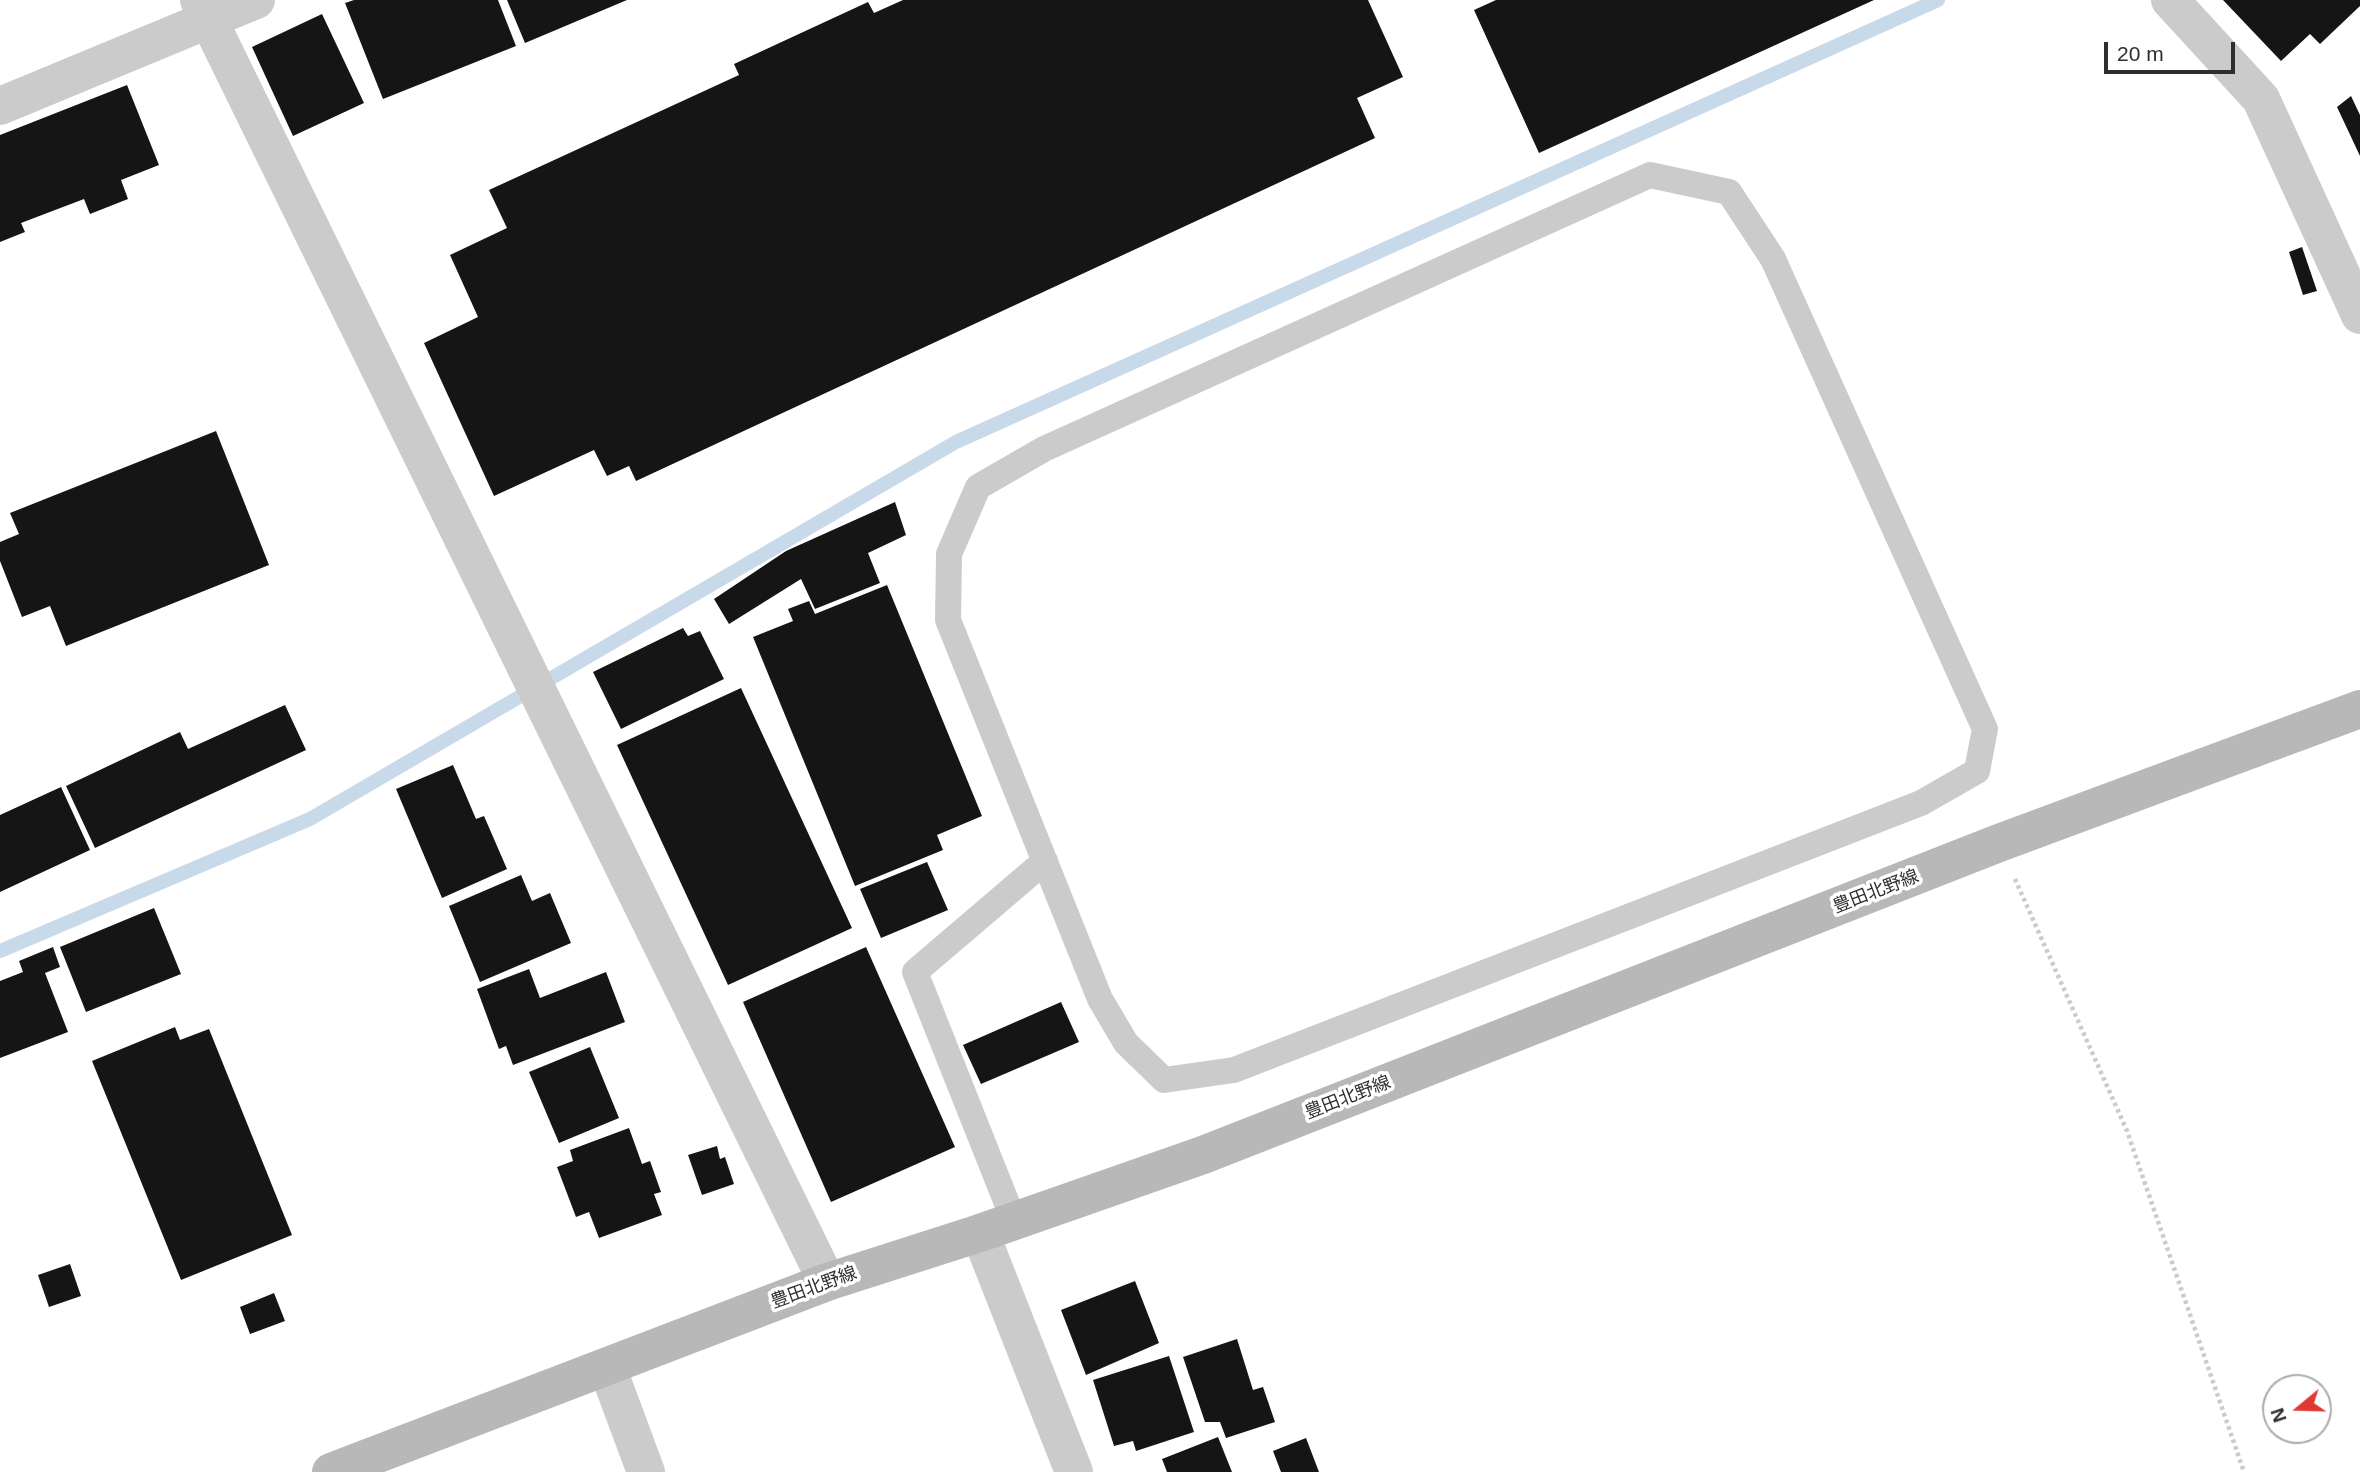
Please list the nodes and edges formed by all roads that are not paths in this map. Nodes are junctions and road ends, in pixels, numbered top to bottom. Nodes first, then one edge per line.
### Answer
1 (256, 0) edge
2 (2170, 0) edge
3 (203, 10) edge
4 (0, 106) edge
5 (2360, 315) edge
6 (2360, 709) edge
7 (1045, 861) junction
8 (997, 1227) junction
9 (827, 1282) junction
10 (607, 1367) junction
11 (331, 1472) edge
12 (646, 1472) edge
13 (1074, 1472) edge

1 - 3 street
2 - 5 street
3 - 4 street
3 - 9 street
6 - 8 main road, 豊田北野線
7 - 7 lane
7 - 8 lane
8 - 9 main road, 豊田北野線
8 - 13 street
9 - 10 main road, 豊田北野線
10 - 11 main road, 豊田北野線
10 - 12 street

